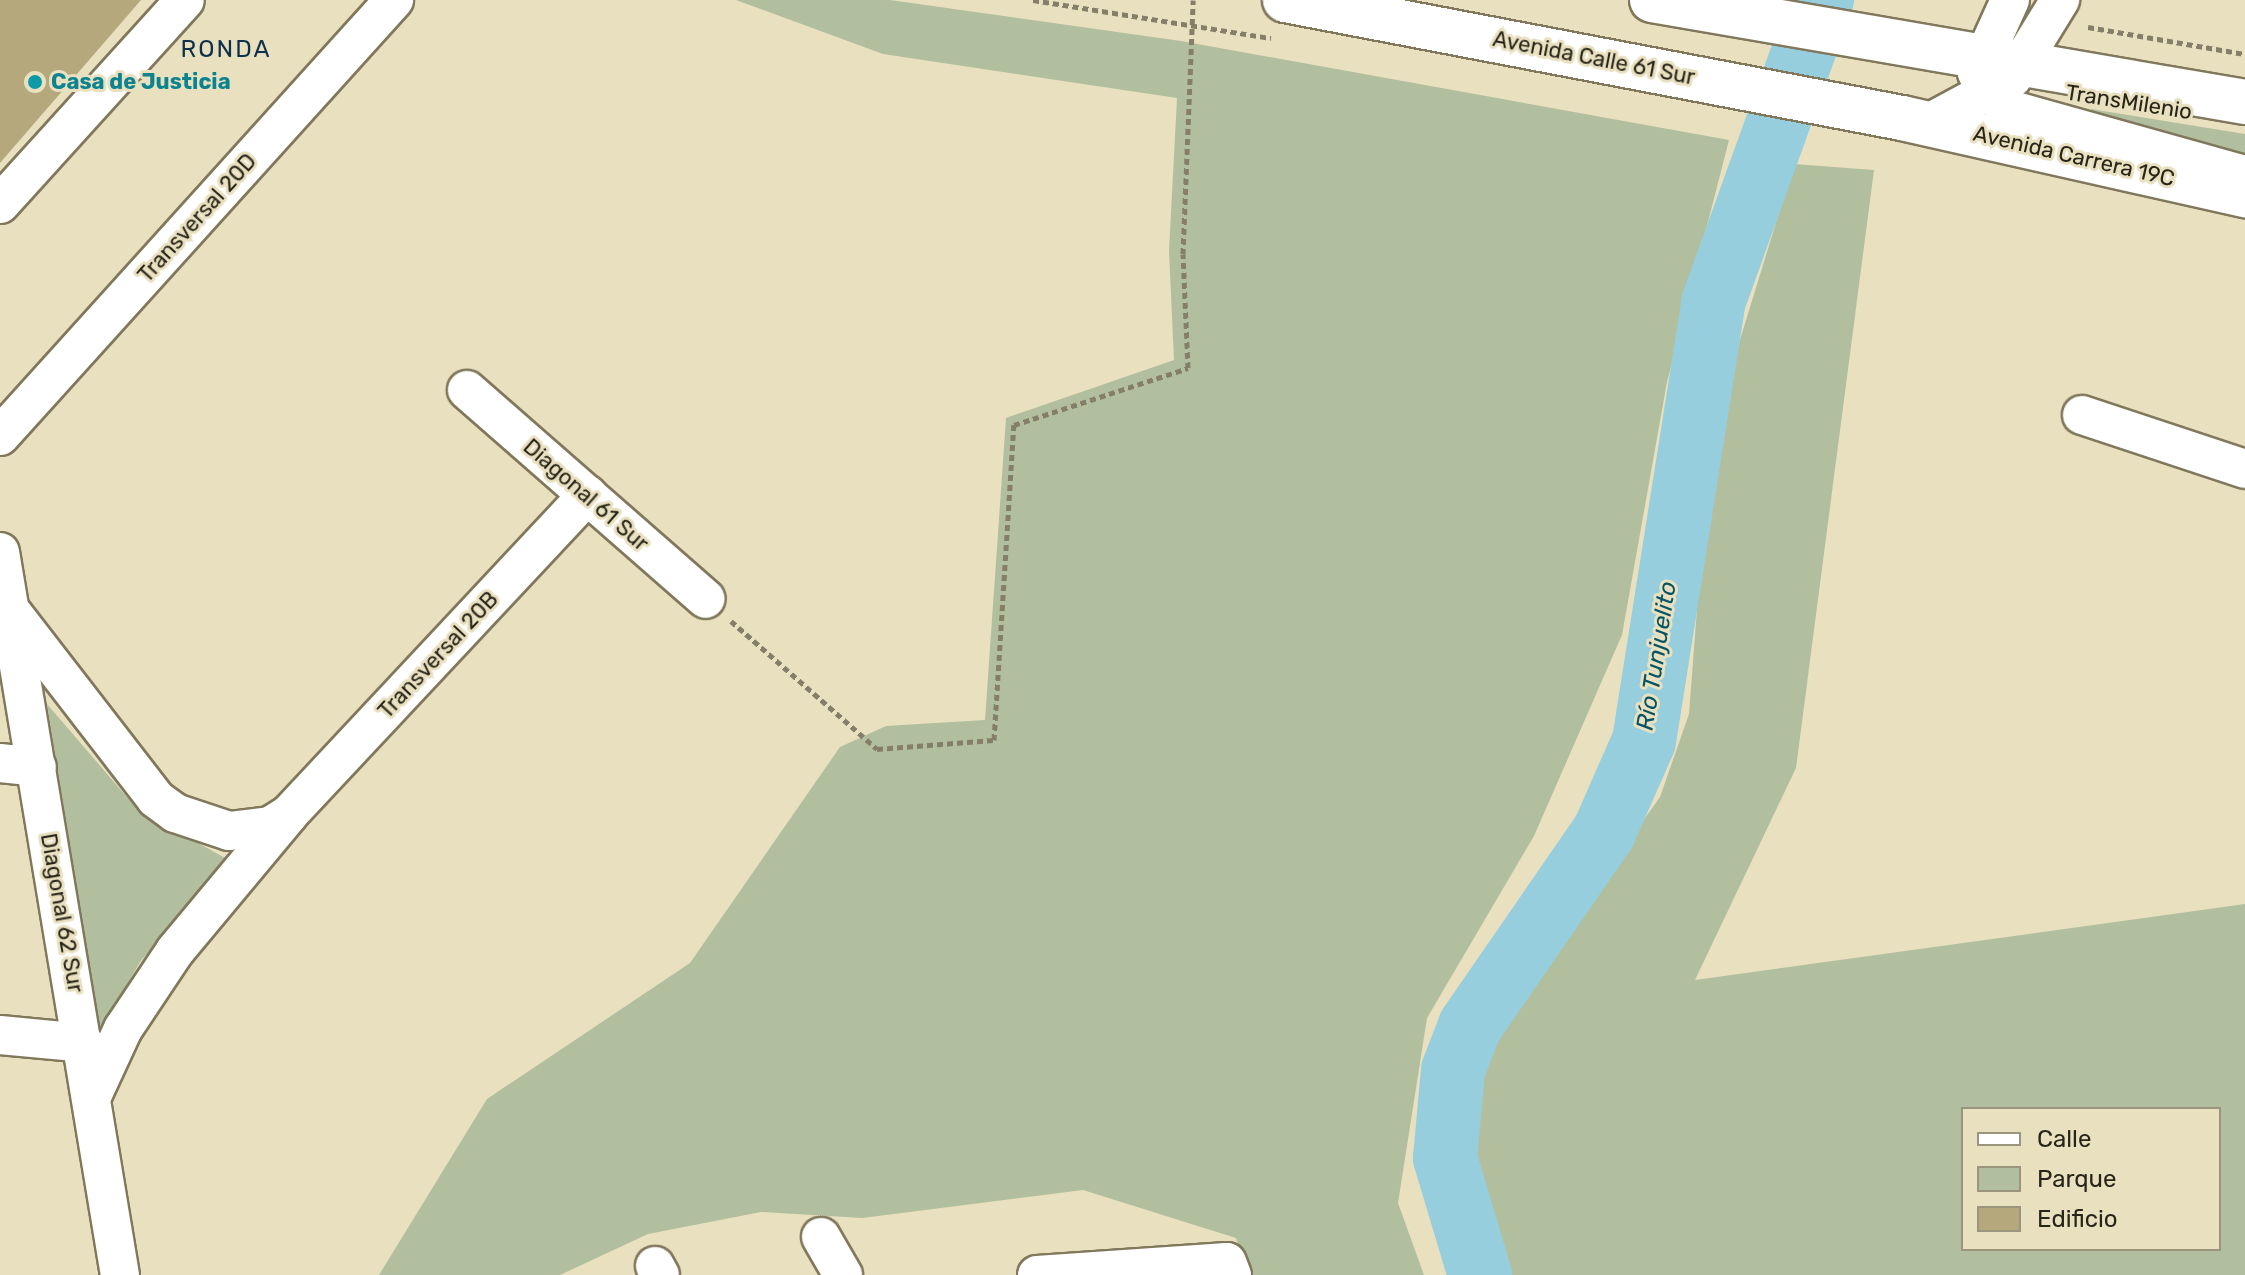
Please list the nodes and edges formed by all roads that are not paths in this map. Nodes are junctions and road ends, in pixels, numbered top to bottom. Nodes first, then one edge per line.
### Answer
1 (185, 0) edge
2 (394, 0) edge
3 (1285, 0) edge
4 (1652, 0) edge
5 (2010, 0) edge
6 (2060, 0) edge
7 (2023, 67) junction
8 (1983, 78) junction
9 (2245, 102) edge
10 (2245, 120) edge
11 (1915, 121) junction
12 (2245, 175) edge
13 (2245, 195) edge
14 (0, 204) edge
15 (467, 390) dead end
16 (2082, 415) dead end
17 (0, 436) edge
18 (2245, 469) edge
19 (587, 495) junction
20 (0, 552) edge
21 (706, 599) road end
22 (10, 610) junction
23 (18, 765) edge
24 (289, 814) junction
25 (0, 1035) edge
26 (84, 1043) junction
27 (92, 1096) junction
28 (821, 1237) dead end
29 (1230, 1268) edge
30 (120, 1275) edge
31 (843, 1275) edge
32 (1037, 1275) edge

1 - 14 street
2 - 17 street, Transversal 20D
3 - 11 main road, Avenida Calle 61 Sur
4 - 8 main road
5 - 8 street
6 - 7 street
7 - 8 main road
7 - 9 main road
7 - 10 street, TransMilenio
8 - 11 street
8 - 12 street, TransMilenio
11 - 13 main road, Avenida Carrera 19C
15 - 19 street, Diagonal 61 Sur
16 - 18 street
19 - 21 street, Diagonal 61 Sur
19 - 24 street, Transversal 20B
20 - 22 street, Diagonal 62 Sur
22 - 23 street, Diagonal 62 Sur
22 - 24 street, Transversal 20B
23 - 26 street, Diagonal 62 Sur
24 - 27 street, Transversal 20B
25 - 26 street
26 - 27 street, Diagonal 62 Sur
27 - 30 street, Diagonal 62 Sur
28 - 31 street
29 - 32 street

